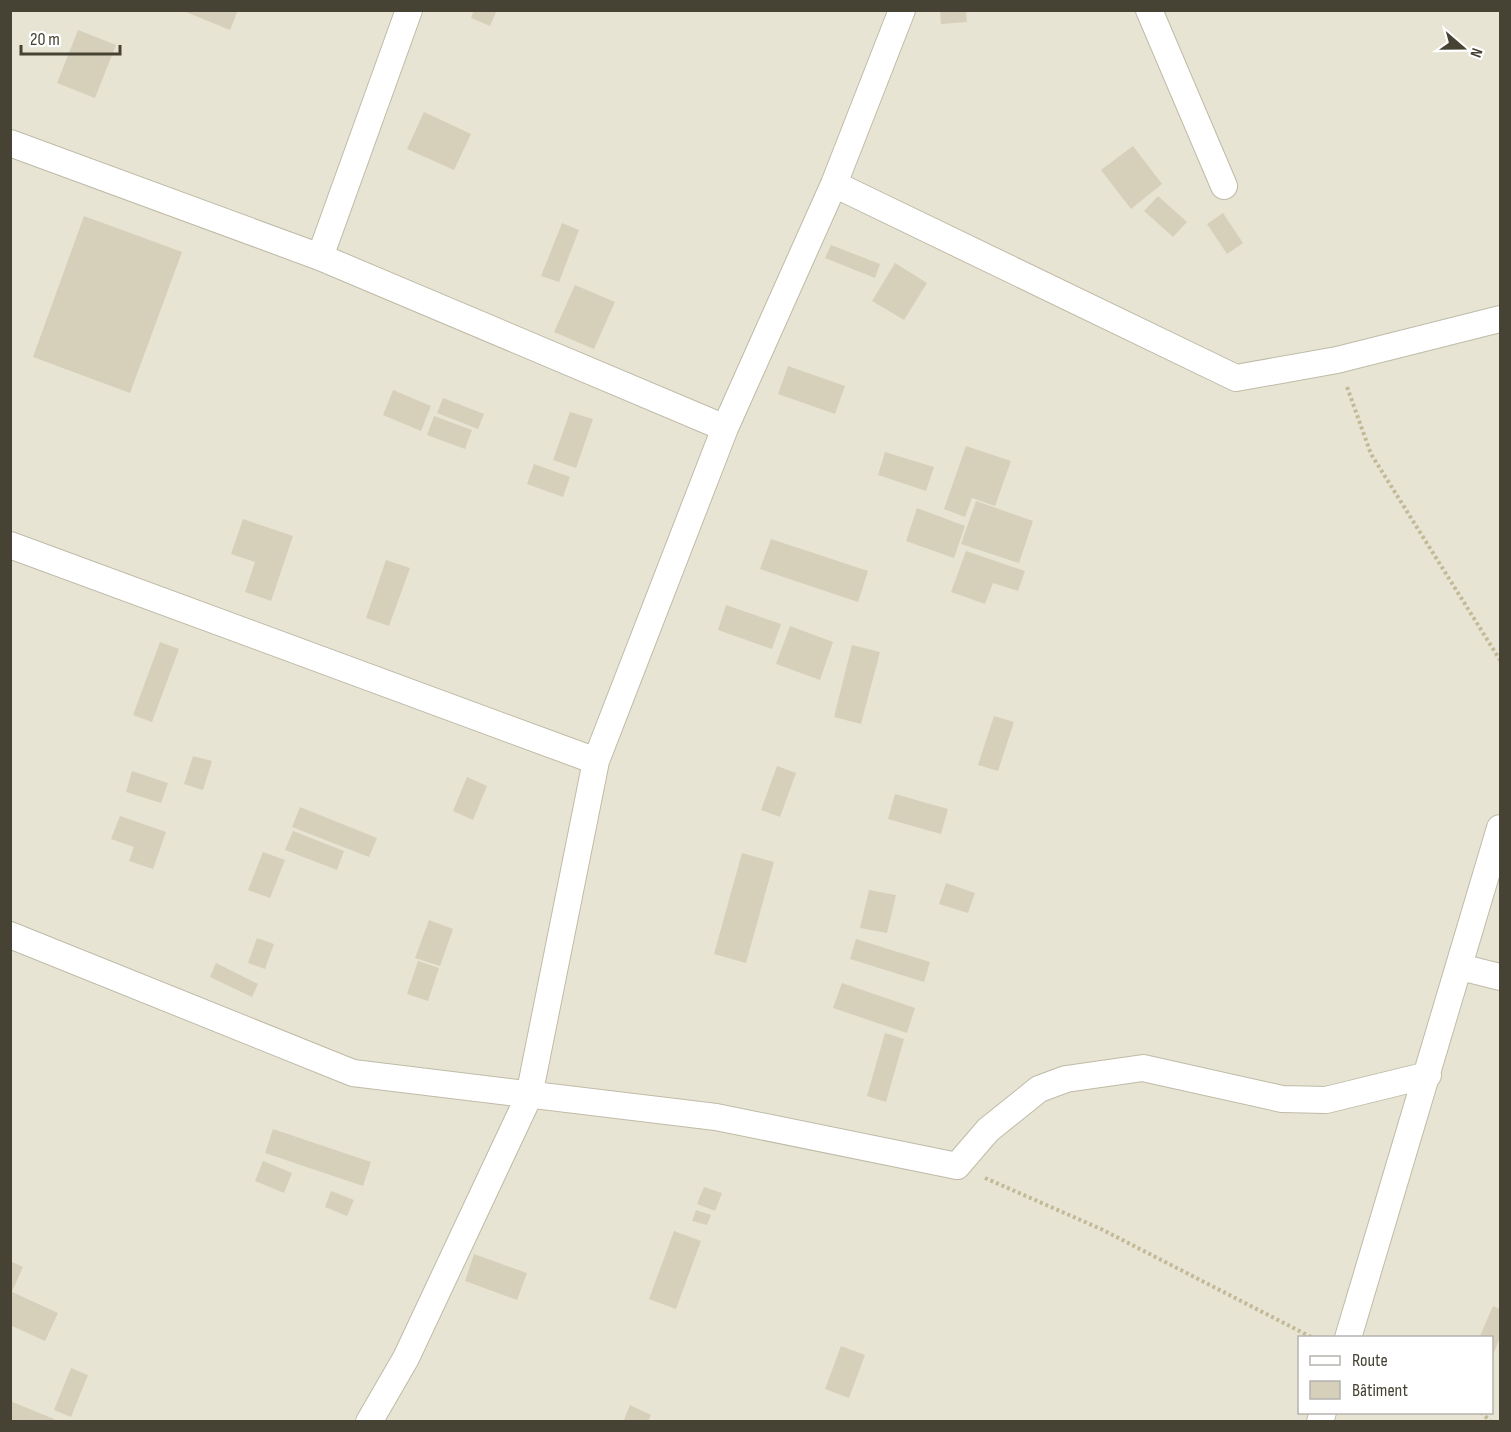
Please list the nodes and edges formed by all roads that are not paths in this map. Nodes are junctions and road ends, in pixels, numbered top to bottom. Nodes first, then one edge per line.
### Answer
1 (409, 10) edge
2 (902, 10) edge
3 (1149, 10) edge
4 (10, 143) edge
5 (834, 184) junction
6 (1224, 186) dead end
7 (320, 257) junction
8 (1500, 319) edge
9 (725, 428) junction
10 (10, 545) edge
11 (596, 761) junction
12 (1500, 828) edge
13 (10, 935) edge
14 (1460, 967) junction
15 (1500, 977) edge
16 (1428, 1075) junction
17 (529, 1096) junction
18 (1349, 1336) edge
19 (369, 1422) edge

1 - 7 street
2 - 5 street
3 - 6 street
4 - 7 street
5 - 8 street
5 - 9 street
7 - 9 street
9 - 11 street
10 - 11 street
11 - 17 street
12 - 14 street
13 - 17 street
14 - 15 street
14 - 16 street
16 - 17 street
16 - 18 street
17 - 19 street

